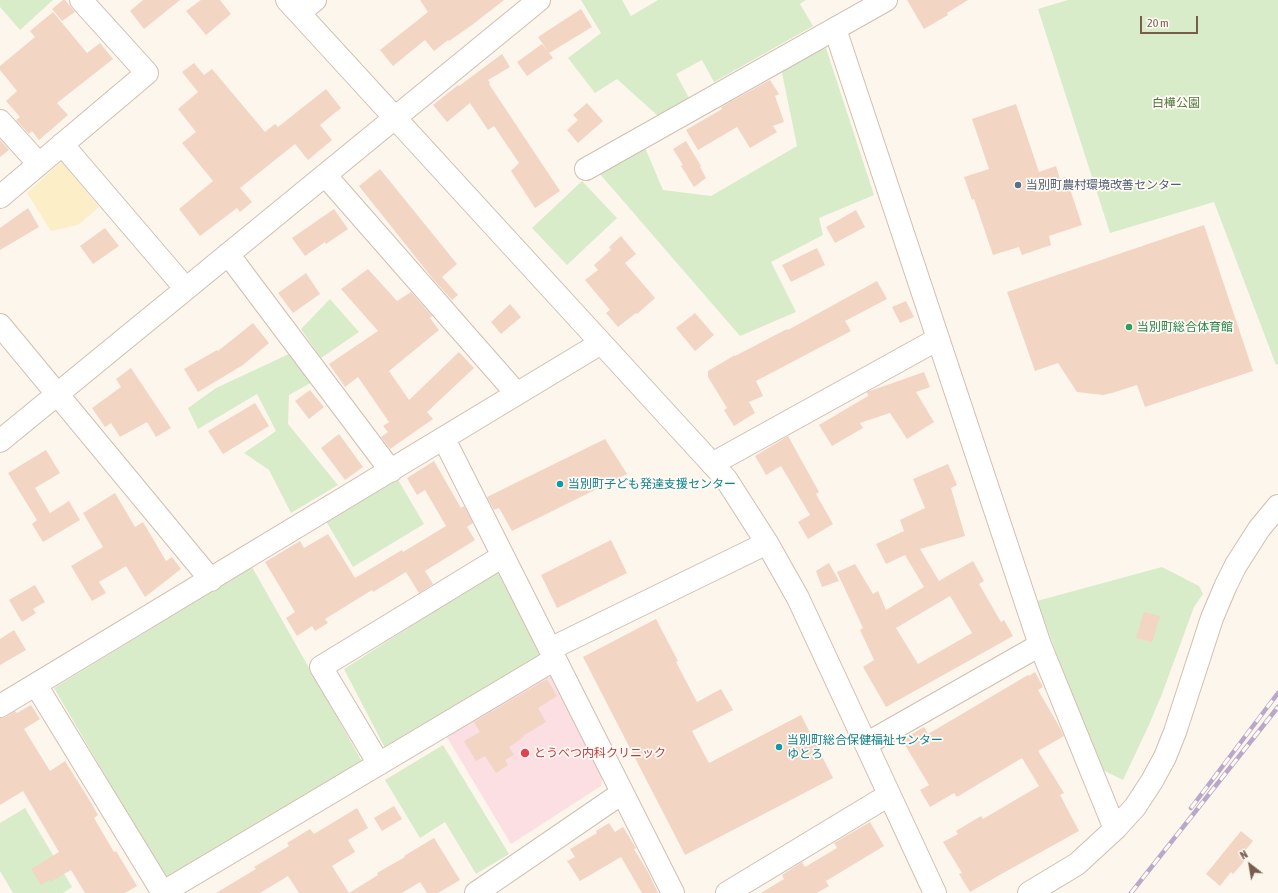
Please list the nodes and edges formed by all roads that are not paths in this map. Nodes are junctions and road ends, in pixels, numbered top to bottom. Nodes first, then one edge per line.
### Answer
1 (539, 0) edge
2 (886, 0) edge
3 (92, 3) edge
4 (300, 4) edge
5 (835, 29) junction
6 (394, 118) junction
7 (0, 121) edge
8 (62, 144) junction
9 (39, 164) junction
10 (586, 169) dead end
11 (325, 175) junction
12 (0, 197) edge
13 (228, 254) junction
14 (186, 288) junction
15 (0, 325) edge
16 (938, 339) junction
17 (601, 344) junction
18 (57, 394) junction
19 (517, 394) junction
20 (444, 439) junction
21 (0, 441) edge
22 (712, 464) junction
23 (391, 471) junction
24 (1278, 506) edge
25 (767, 542) junction
26 (503, 556) junction
27 (211, 580) junction
28 (1040, 645) junction
29 (552, 654) junction
30 (36, 685) junction
31 (0, 706) edge
32 (866, 744) junction
33 (379, 764) junction
34 (622, 793) junction
35 (890, 795) junction
36 (1115, 829) junction
37 (162, 893) edge
38 (476, 893) edge
39 (673, 893) edge
40 (727, 893) edge
41 (935, 893) edge
42 (1029, 893) edge

1 - 6 street
2 - 5 street
3 - 8 street
4 - 6 street
5 - 10 street
5 - 16 street
6 - 11 street
6 - 17 street
7 - 9 street
8 - 9 street
8 - 14 street
9 - 12 street
11 - 13 street
11 - 19 street
13 - 14 street
13 - 23 street
14 - 18 street
15 - 18 street
16 - 22 street
16 - 28 street
17 - 19 street
17 - 22 street
18 - 21 street
18 - 27 street
19 - 20 street
20 - 23 street
20 - 26 street
22 - 25 street
23 - 27 street
24 - 36 street
25 - 29 street
25 - 32 street
26 - 29 street
26 - 33 street
27 - 30 street
28 - 32 street
28 - 36 street
29 - 33 street
29 - 34 street
30 - 31 street
30 - 37 street
32 - 35 street
33 - 37 street
34 - 38 street
34 - 39 street
35 - 40 street
35 - 41 street
36 - 42 street

